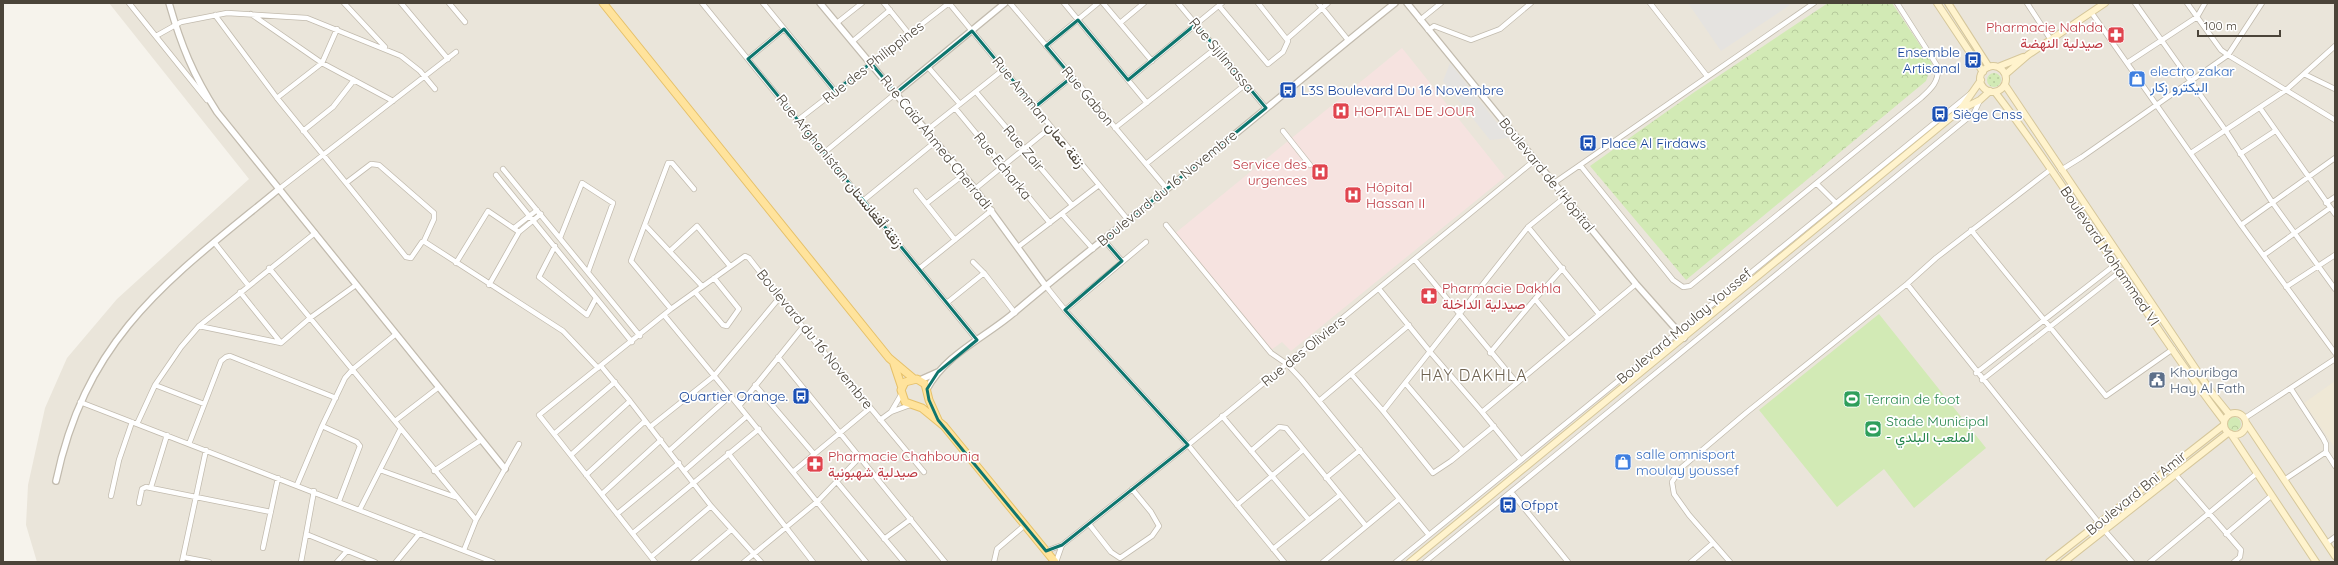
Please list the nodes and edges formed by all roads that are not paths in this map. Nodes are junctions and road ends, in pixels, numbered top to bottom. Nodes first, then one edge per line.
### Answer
1 (129, 3) edge
2 (169, 3) edge
3 (344, 3) edge
4 (401, 3) edge
5 (449, 3) edge
6 (603, 3) edge
7 (702, 3) edge
8 (762, 3) edge
9 (862, 3) edge
10 (884, 3) edge
11 (949, 3) edge
12 (1005, 3) edge
13 (1010, 3) edge
14 (1064, 3) edge
15 (1098, 3) edge
16 (1103, 3) edge
17 (1144, 3) edge
18 (1178, 3) edge
19 (1258, 3) edge
20 (1318, 3) edge
21 (1328, 3) edge
22 (1395, 3) edge
23 (1407, 3) edge
24 (1442, 3) edge
25 (1530, 3) edge
26 (1650, 3) edge
27 (1814, 3) edge
28 (1897, 3) edge
29 (1937, 3) edge
30 (1948, 3) edge
31 (2027, 3) edge
32 (2105, 3) edge
33 (2135, 3) edge
34 (2186, 3) edge
35 (2205, 3) edge
36 (2262, 3) edge
37 (824, 4) edge
38 (1220, 4) edge
39 (1322, 8) junction
40 (890, 10) junction
41 (2091, 12) junction
42 (250, 13) junction
43 (215, 15) junction
44 (2197, 17) junction
45 (1078, 20) junction
46 (1420, 20) junction
47 (465, 22) dead end
48 (838, 22) junction
49 (1120, 23) junction
50 (175, 24) junction
51 (1196, 24) junction
52 (784, 29) junction
53 (337, 30) junction
54 (1428, 30) junction
55 (972, 31) junction
56 (910, 34) junction
57 (156, 36) junction
58 (1287, 39) junction
59 (1348, 40) junction
60 (2051, 40) junction
61 (853, 41) junction
62 (2161, 41) junction
63 (1046, 46) junction
64 (2335, 46) edge
65 (1216, 48) junction
66 (386, 49) junction
67 (456, 52) dead end
68 (2028, 55) junction
69 (2228, 55) junction
70 (448, 59) junction
71 (748, 59) junction
72 (1152, 61) junction
73 (322, 63) junction
74 (871, 63) junction
75 (2127, 63) junction
76 (928, 66) junction
77 (1989, 67) junction
78 (1998, 67) junction
79 (1004, 69) junction
80 (1983, 72) junction
81 (2006, 74) junction
82 (2304, 74) junction
83 (426, 76) junction
84 (1707, 76) junction
85 (1072, 77) junction
86 (354, 80) junction
87 (1128, 80) junction
88 (1981, 80) junction
89 (2191, 82) junction
90 (1246, 84) junction
91 (2005, 85) junction
92 (435, 89) dead end
93 (2286, 90) junction
94 (2335, 90) edge
95 (835, 91) junction
96 (1992, 91) junction
97 (976, 92) junction
98 (1973, 92) junction
99 (896, 93) junction
100 (277, 98) junction
101 (1980, 100) junction
102 (393, 101) junction
103 (1147, 103) junction
104 (960, 104) junction
105 (2157, 105) junction
106 (1035, 107) junction
107 (955, 108) junction
108 (1266, 108) junction
109 (2260, 108) junction
110 (1960, 110) junction
111 (217, 112) junction
112 (798, 120) junction
113 (2335, 120) edge
114 (1052, 127) junction
115 (1115, 128) junction
116 (303, 131) junction
117 (926, 131) junction
118 (1283, 131) dead end
119 (2226, 131) junction
120 (2275, 131) junction
121 (935, 142) junction
122 (1024, 149) junction
123 (825, 152) junction
124 (2191, 153) junction
125 (2240, 154) junction
126 (322, 155) junction
127 (2335, 158) edge
128 (1535, 160) junction
129 (1146, 164) junction
130 (1310, 165) dead end
131 (1580, 165) junction
132 (1003, 166) junction
133 (503, 169) dead end
134 (2050, 170) junction
135 (2061, 170) junction
136 (496, 175) dead end
137 (963, 175) junction
138 (2308, 178) junction
139 (346, 183) junction
140 (1554, 183) junction
141 (1817, 184) junction
142 (1099, 185) junction
143 (279, 188) junction
144 (694, 189) dead end
145 (975, 189) junction
146 (1167, 189) junction
147 (916, 190) dead end
148 (1564, 197) junction
149 (2335, 197) edge
150 (864, 200) junction
151 (1835, 202) junction
152 (2272, 202) junction
153 (927, 203) junction
154 (2326, 203) junction
155 (1072, 205) junction
156 (2330, 208) junction
157 (992, 210) junction
158 (539, 212) junction
159 (1062, 214) junction
160 (2335, 214) edge
161 (531, 219) junction
162 (1128, 220) junction
163 (1050, 223) junction
164 (1166, 224) dead end
165 (645, 225) junction
166 (2241, 225) junction
167 (1528, 227) junction
168 (514, 228) junction
169 (1971, 230) junction
170 (519, 232) junction
171 (2295, 232) junction
172 (315, 233) junction
173 (560, 238) junction
174 (955, 240) junction
175 (1104, 240) junction
176 (424, 241) junction
177 (214, 242) junction
178 (1146, 242) dead end
179 (555, 246) junction
180 (1018, 247) junction
181 (1093, 249) junction
182 (670, 251) junction
183 (2264, 255) junction
184 (2335, 255) edge
185 (1415, 260) junction
186 (1122, 261) junction
187 (973, 262) dead end
188 (456, 263) junction
189 (2116, 264) junction
190 (730, 266) junction
191 (2320, 266) junction
192 (269, 268) junction
193 (920, 268) junction
194 (1563, 268) junction
195 (2121, 271) junction
196 (588, 272) junction
197 (984, 274) junction
198 (714, 278) junction
199 (1636, 284) junction
200 (1907, 284) junction
201 (248, 285) junction
202 (356, 285) junction
203 (489, 285) junction
204 (1045, 285) junction
205 (702, 286) junction
206 (1380, 288) junction
207 (2286, 288) junction
208 (2335, 289) edge
209 (240, 292) junction
210 (695, 292) junction
211 (780, 297) junction
212 (596, 298) junction
213 (1534, 299) junction
214 (948, 302) junction
215 (671, 310) junction
216 (1065, 310) junction
217 (1015, 312) junction
218 (1459, 314) junction
219 (1599, 314) junction
220 (664, 315) junction
221 (310, 318) junction
222 (2044, 318) junction
223 (1409, 325) junction
224 (199, 326) junction
225 (2050, 326) junction
226 (803, 327) junction
227 (1679, 332) junction
228 (396, 334) junction
229 (640, 336) junction
230 (1684, 338) junction
231 (1568, 339) junction
232 (977, 340) junction
233 (632, 342) junction
234 (2015, 342) junction
235 (281, 343) junction
236 (1690, 344) junction
237 (2020, 349) junction
238 (2173, 349) junction
239 (1431, 353) junction
240 (1490, 353) junction
241 (2335, 353) edge
242 (778, 356) junction
243 (2335, 359) edge
244 (893, 362) junction
245 (1287, 364) junction
246 (599, 368) junction
247 (353, 369) junction
248 (938, 372) junction
249 (1976, 373) junction
250 (1351, 374) junction
251 (714, 376) junction
252 (917, 379) junction
253 (1982, 380) junction
254 (615, 382) junction
255 (1516, 382) junction
256 (1406, 384) junction
257 (155, 385) junction
258 (755, 385) junction
259 (439, 387) junction
260 (2291, 389) junction
261 (902, 391) junction
262 (928, 392) junction
263 (730, 396) junction
264 (336, 398) junction
265 (1319, 400) junction
266 (630, 401) junction
267 (80, 402) junction
268 (204, 404) junction
269 (913, 405) junction
270 (739, 406) junction
271 (870, 408) junction
272 (1383, 411) junction
273 (891, 412) junction
274 (1482, 412) junction
275 (2229, 414) junction
276 (747, 416) junction
277 (1222, 416) junction
278 (880, 420) junction
279 (938, 420) junction
280 (395, 421) junction
281 (645, 421) junction
282 (2246, 421) junction
283 (135, 423) junction
284 (2224, 423) junction
285 (322, 426) junction
286 (1494, 426) junction
287 (650, 427) junction
288 (759, 428) junction
289 (400, 430) junction
290 (840, 433) junction
291 (2229, 433) junction
292 (554, 434) junction
293 (167, 435) junction
294 (481, 440) junction
295 (661, 440) junction
296 (188, 444) junction
297 (519, 444) dead end
298 (1188, 444) junction
299 (206, 450) junction
300 (1303, 450) junction
301 (1360, 450) junction
302 (1251, 451) junction
303 (1463, 451) junction
304 (669, 452) junction
305 (2326, 452) junction
306 (728, 453) junction
307 (814, 454) junction
308 (571, 455) junction
309 (860, 457) junction
310 (1521, 460) junction
311 (679, 463) junction
312 (2335, 466) edge
313 (505, 469) junction
314 (380, 470) junction
315 (434, 471) junction
316 (684, 471) junction
317 (794, 471) junction
318 (924, 472) dead end
319 (2175, 474) junction
320 (2256, 474) junction
321 (586, 475) junction
322 (1271, 475) junction
323 (278, 478) junction
324 (1326, 478) junction
325 (2284, 480) junction
326 (56, 481) dead end
327 (693, 482) junction
328 (837, 482) junction
329 (297, 485) junction
330 (151, 488) junction
331 (1132, 489) junction
332 (314, 491) junction
333 (1511, 492) junction
334 (602, 494) junction
335 (1340, 495) junction
336 (111, 496) dead end
337 (2271, 496) junction
338 (196, 497) junction
339 (457, 498) junction
340 (1399, 499) junction
341 (338, 501) junction
342 (818, 501) junction
343 (139, 503) dead end
344 (1236, 505) junction
345 (711, 506) junction
346 (360, 509) junction
347 (271, 512) junction
348 (617, 514) junction
349 (2208, 514) junction
350 (911, 519) junction
351 (476, 520) junction
352 (1309, 520) junction
353 (2099, 523) junction
354 (1026, 524) junction
355 (1089, 524) junction
356 (1366, 526) junction
357 (786, 527) junction
358 (731, 530) junction
359 (2104, 531) junction
360 (420, 533) junction
361 (633, 533) junction
362 (306, 534) junction
363 (2226, 534) junction
364 (1428, 536) junction
365 (2335, 537) edge
366 (884, 539) junction
367 (1713, 543) junction
368 (2327, 543) junction
369 (1062, 545) junction
370 (263, 548) dead end
371 (1273, 549) junction
372 (464, 550) junction
373 (347, 551) junction
374 (1046, 551) junction
375 (754, 554) junction
376 (183, 556) junction
377 (2335, 556) edge
378 (651, 557) junction
379 (480, 560) edge
380 (182, 562) edge
381 (209, 562) edge
382 (301, 562) edge
383 (337, 562) edge
384 (375, 562) edge
385 (396, 562) edge
386 (493, 562) edge
387 (655, 562) edge
388 (693, 562) edge
389 (744, 562) edge
390 (761, 562) edge
391 (813, 562) edge
392 (866, 562) edge
393 (904, 562) edge
394 (945, 562) edge
395 (994, 562) edge
396 (1055, 562) edge
397 (1284, 562) edge
398 (1323, 562) edge
399 (1396, 562) edge
400 (1410, 562) edge
401 (1425, 562) edge
402 (1568, 562) edge
403 (1691, 562) edge
404 (1730, 562) edge
405 (2049, 562) edge
406 (2064, 562) edge
407 (2132, 562) edge
408 (2150, 562) edge
409 (2234, 562) edge
410 (2316, 562) edge

1 - 57 street
2 - 50 street
3 - 66 street
4 - 70 street
5 - 47 street
6 - 244 main road
7 - 71 street, Rue Afghanistan زنقة أفغانستان
8 - 52 street
9 - 48 street
10 - 40 street
11 - 55 street, Rue Amman زنقة عمان
11 - 56 street, Rue des Philippines
12 - 55 street
13 - 63 street, Rue Gabon
14 - 45 street
15 - 45 street
16 - 49 street
17 - 49 street
18 - 51 street, Rue Sijilmassa
19 - 58 street
20 - 39 street
21 - 39 street
22 - 59 street, Boulevard du 16 Novembre
23 - 46 street, Boulevard de l'Hôpital
24 - 46 street
25 - 54 street
26 - 84 street
27 - 84 street
28 - 141 street
29 - 80 main road
30 - 77 main road
31 - 60 street
32 - 41 main road
33 - 62 street
34 - 44 street
35 - 44 street
36 - 69 street
37 - 48 street, Rue Caïd Ahmed Cherradi
38 - 51 street
38 - 58 street
39 - 58 street
39 - 59 street
40 - 56 street
40 - 61 street
41 - 60 main road
41 - 75 street
42 - 43 street
42 - 53 street
42 - 73 street
43 - 50 street
43 - 100 street
44 - 62 street
44 - 69 street
45 - 63 street
45 - 87 street
46 - 54 street, Boulevard de l'Hôpital
48 - 61 street, Rue Caïd Ahmed Cherradi
49 - 72 street
50 - 57 street
50 - 111 street
51 - 65 street, Rue Sijilmassa
51 - 72 street
52 - 71 street
52 - 95 street
53 - 66 street
53 - 73 street
54 - 128 street, Boulevard de l'Hôpital
55 - 76 street
55 - 79 street, Rue Amman زنقة عمان
56 - 74 street, Rue des Philippines
57 - 111 street
59 - 108 street, Boulevard du 16 Novembre
60 - 68 main road
61 - 74 street, Rue Caïd Ahmed Cherradi
62 - 75 street
62 - 89 street
63 - 85 street, Rue Gabon
64 - 82 street
65 - 90 street, Rue Sijilmassa
65 - 103 street
66 - 83 street
67 - 70 street
68 - 78 main road
68 - 81 main road
69 - 89 street
69 - 93 street
70 - 83 street
71 - 112 street, Rue Afghanistan زنقة أفغانستان
72 - 87 street
73 - 86 street
73 - 100 street
74 - 95 street, Rue des Philippines
74 - 99 street, Rue Caïd Ahmed Cherradi
75 - 105 street
76 - 99 street
76 - 104 street
77 - 78 main road
77 - 80 main road
78 - 81 main road
79 - 97 street
79 - 106 street, Rue Amman زنقة عمان
80 - 88 main road
81 - 91 main road
82 - 93 street
82 - 94 street
83 - 92 street
83 - 102 street
84 - 131 street
85 - 106 street
85 - 115 street, Rue Gabon
86 - 102 street
86 - 116 street
87 - 103 street
88 - 96 main road
88 - 98 main road, Boulevard Moulay Youssef
89 - 105 street
89 - 119 street
90 - 108 street, Rue Sijilmassa
90 - 129 street
91 - 96 main road
91 - 135 main road, Boulevard Mohammed VI
93 - 109 street
93 - 113 street
95 - 112 street, Rue des Philippines
96 - 101 main road, Boulevard Moulay Youssef
96 - 134 main road, Boulevard Mohammed VI
97 - 104 street
97 - 122 street, Rue Zair
98 - 110 main road, Boulevard Moulay Youssef
98 - 151 street, Boulevard Moulay Youssef
99 - 117 street, Rue Caïd Ahmed Cherradi
99 - 123 street
100 - 116 street
101 - 110 main road, Boulevard Moulay Youssef
101 - 236 street, Boulevard Moulay Youssef
102 - 126 street
103 - 115 street
104 - 107 street
105 - 124 street
105 - 135 street
106 - 114 street, Rue Amman زنقة عمان
107 - 117 street
107 - 132 street, Rue Echarka
108 - 146 street, Boulevard du 16 Novembre
109 - 119 street
109 - 120 street
110 - 230 main road, Boulevard Moulay Youssef
111 - 143 street
112 - 123 street, Rue Afghanistan زنقة أفغانستان
114 - 122 street
114 - 142 street, Rue Amman زنقة عمان
115 - 129 street, Rue Gabon
116 - 126 street
117 - 121 street, Rue Caïd Ahmed Cherradi
118 - 130 street
119 - 124 street
119 - 125 street
120 - 125 street
120 - 138 street
121 - 137 street, Rue Caïd Ahmed Cherradi
121 - 150 street
122 - 132 street
122 - 155 street, Rue Zair
123 - 150 street, Rue Afghanistan زنقة أفغانستان
124 - 166 street
125 - 152 street
126 - 139 street
126 - 143 street
127 - 138 street
128 - 140 street, Boulevard de l'Hôpital
128 - 185 street, Rue des Oliviers
129 - 146 street, Rue Gabon
131 - 140 street
131 - 141 street
132 - 145 street
132 - 163 street, Rue Echarka
133 - 158 street
134 - 169 street
134 - 189 main road, Boulevard Mohammed VI
135 - 275 main road, Boulevard Mohammed VI
136 - 161 street
137 - 145 street, Rue Caïd Ahmed Cherradi
137 - 153 street
138 - 152 street
138 - 154 street
139 - 176 street
139 - 176 street
140 - 148 street, Boulevard de l'Hôpital
141 - 151 street
142 - 155 street
142 - 162 street, Rue Amman زنقة عمان
143 - 172 street
143 - 177 street
144 - 165 street
145 - 157 street, Rue Caïd Ahmed Cherradi
146 - 162 street, Boulevard du 16 Novembre
147 - 153 street
148 - 167 street
148 - 199 street, Boulevard de l'Hôpital
149 - 154 street
150 - 193 street, Rue Afghanistan زنقة أفغانستان
151 - 227 street, Boulevard Moulay Youssef
152 - 166 street
152 - 171 street
153 - 174 street
154 - 156 street
155 - 159 street
156 - 160 street
156 - 171 street
157 - 174 street
157 - 180 street, Rue Caïd Ahmed Cherradi
158 - 161 street
158 - 173 street
159 - 163 street
159 - 181 street
161 - 168 street
161 - 170 street
161 - 179 street
162 - 175 street, Boulevard du 16 Novembre
163 - 180 street
164 - 245 street
165 - 182 street
165 - 215 street
166 - 183 street
167 - 194 street
167 - 218 street
168 - 170 street
168 - 188 street
169 - 200 street
169 - 222 street
170 - 203 street
171 - 183 street
171 - 191 street
172 - 192 street
172 - 202 street
173 - 196 street
173 - 196 street
174 - 193 street
175 - 181 street, Boulevard du 16 Novembre
175 - 186 street
176 - 188 street
177 - 201 street
177 - 267 street
178 - 186 street
179 - 212 street
179 - 212 street
180 - 204 street, Rue Caïd Ahmed Cherradi
181 - 204 street, Boulevard du 16 Novembre
182 - 190 street
182 - 205 street
183 - 207 street
184 - 191 street
185 - 206 street, Rue des Oliviers
185 - 218 street
186 - 216 street
187 - 197 street
188 - 203 street
189 - 195 main road, Boulevard Mohammed VI
189 - 222 street
190 - 198 street
190 - 211 street, Boulevard du 16 Novembre
191 - 207 street
191 - 208 street
192 - 201 street
192 - 221 street
193 - 214 street, Rue Afghanistan زنقة أفغانستان
194 - 213 street
194 - 219 street
195 - 225 street
195 - 238 main road, Boulevard Mohammed VI
196 - 229 street
197 - 214 street
197 - 217 street
198 - 205 street
198 - 210 street
199 - 219 street
199 - 227 street, Boulevard de l'Hôpital
200 - 249 street
200 - 367 street
201 - 209 street
202 - 221 street
202 - 228 street
203 - 246 street
204 - 216 street
204 - 217 street, Boulevard du 16 Novembre
205 - 210 street
206 - 223 street
206 - 245 street, Rue des Oliviers
207 - 241 street
209 - 224 street
209 - 235 street
210 - 215 street
211 - 226 street, Boulevard du 16 Novembre
211 - 251 street
212 - 233 street
213 - 231 street
213 - 240 street
214 - 232 street, Rue Afghanistan زنقة أفغانستان
215 - 220 street
216 - 298 street
217 - 232 street, Boulevard du 16 Novembre
218 - 239 street
218 - 240 street
219 - 231 street
220 - 229 street
220 - 251 street
221 - 235 street
221 - 247 street
222 - 225 street
222 - 234 street
223 - 239 street
223 - 250 street
224 - 235 street
224 - 257 street
225 - 237 street
225 - 238 street
226 - 242 street
226 - 271 street, Boulevard du 16 Novembre
227 - 230 street, Boulevard de l'Hôpital
227 - 310 street, Boulevard Moulay Youssef
228 - 247 street
228 - 259 street
229 - 233 street
230 - 236 street, Boulevard de l'Hôpital
230 - 400 main road, Boulevard Moulay Youssef
231 - 255 street
232 - 248 street, Boulevard du 16 Novembre
233 - 246 street
234 - 237 street
234 - 249 street
236 - 333 street, Boulevard Moulay Youssef
237 - 253 street
238 - 284 main road, Boulevard Mohammed VI
239 - 256 street
239 - 274 street
240 - 255 street
242 - 258 street
242 - 290 street
243 - 260 street
244 - 252 main road
244 - 261 main road
245 - 265 street
245 - 277 street, Rue des Oliviers
246 - 254 street
246 - 292 street
247 - 264 street
247 - 280 street
248 - 252 street, Boulevard du 16 Novembre
248 - 262 street, Boulevard du 16 Novembre
249 - 253 street
250 - 265 street
250 - 272 street
251 - 263 street
251 - 287 street
252 - 261 main road
252 - 262 main road
253 - 353 street
254 - 266 street
254 - 292 street
255 - 274 street
256 - 272 street
256 - 303 street
257 - 268 street
257 - 283 street
258 - 270 street
258 - 307 street
259 - 280 street
259 - 294 street
260 - 282 street
260 - 305 street
261 - 269 main road
261 - 273 street, Boulevard du 16 Novembre
262 - 269 main road
262 - 279 main road
263 - 270 street
263 - 304 street
264 - 268 street
264 - 285 street
265 - 301 street
266 - 281 street
266 - 308 street
267 - 283 street
267 - 326 street
268 - 296 street
269 - 273 street, Boulevard du 16 Novembre
269 - 279 main road
270 - 276 street
271 - 278 street, Boulevard du 16 Novembre
271 - 290 street
272 - 303 street
273 - 278 street, Boulevard du 16 Novembre
274 - 286 street
275 - 282 main road
275 - 284 main road
276 - 288 street
276 - 316 street
277 - 298 street, Rue des Oliviers
277 - 302 street
278 - 318 street, Boulevard du 16 Novembre
279 - 354 main road
280 - 289 street
281 - 287 street
281 - 321 street
282 - 291 main road
282 - 325 main road
283 - 293 street
283 - 336 street
284 - 291 main road
284 - 353 main road, Boulevard Bni Amir
285 - 329 street
285 - 341 street
286 - 303 street
286 - 310 street
287 - 295 street
288 - 306 street
288 - 317 street
289 - 314 street
289 - 315 street
290 - 307 street
290 - 309 street
291 - 319 main road, Boulevard Bni Amir
291 - 320 main road
292 - 308 street
293 - 296 street
293 - 330 street
294 - 313 street
294 - 315 street
295 - 304 street
295 - 334 street
296 - 299 street
297 - 313 street
298 - 331 street, Rue des Oliviers
298 - 344 street
299 - 323 street
299 - 338 street
300 - 302 street
300 - 322 street
300 - 324 street
301 - 324 street
301 - 340 street
302 - 322 street
304 - 311 street
305 - 312 street
305 - 325 street
306 - 327 street
306 - 357 street
307 - 317 street
308 - 321 street
309 - 328 street
309 - 350 street
310 - 364 street, Boulevard Moulay Youssef
311 - 316 street
311 - 348 street
313 - 351 street
314 - 339 street
314 - 346 street
315 - 339 street
316 - 327 street
317 - 342 street
319 - 349 street
319 - 359 main road, Boulevard Bni Amir
320 - 337 main road
320 - 349 street
321 - 334 street
322 - 344 street
322 - 352 street
323 - 329 street
323 - 347 street
324 - 335 street
325 - 368 main road
327 - 345 street
327 - 361 street
328 - 342 street
328 - 366 street
329 - 332 street
330 - 338 street
330 - 343 street
331 - 355 street, Rue des Oliviers
331 - 355 street
332 - 341 street
332 - 362 street
333 - 401 street, Boulevard Moulay Youssef
333 - 402 street
334 - 348 street
335 - 352 street
335 - 356 street
337 - 363 street
337 - 410 main road
338 - 347 street
338 - 376 street
339 - 351 street
340 - 356 street
340 - 364 street
341 - 346 street
342 - 357 street
342 - 392 street
344 - 371 street
345 - 358 street
345 - 378 street
346 - 360 street
347 - 370 street
348 - 361 street
349 - 363 street
349 - 408 street
350 - 366 street
350 - 394 street
351 - 372 street
352 - 371 street
353 - 405 main road, Boulevard Bni Amir
354 - 374 main road
354 - 395 street
355 - 369 street, Rue des Oliviers
356 - 398 street
357 - 375 street
357 - 391 street
358 - 375 street
358 - 388 street
359 - 406 main road, Boulevard Bni Amir
359 - 407 street
360 - 372 street
360 - 385 street
361 - 378 street
362 - 373 street
362 - 382 street
363 - 409 street
364 - 399 street, Boulevard Moulay Youssef
365 - 368 street
366 - 393 street
367 - 403 street
367 - 404 street
368 - 377 main road
369 - 374 street, Rue des Oliviers
369 - 396 street
371 - 397 street
372 - 379 street
373 - 383 street
373 - 384 street
374 - 396 main road
375 - 389 street
375 - 390 street
376 - 380 street
376 - 381 street
378 - 387 street
379 - 386 street

